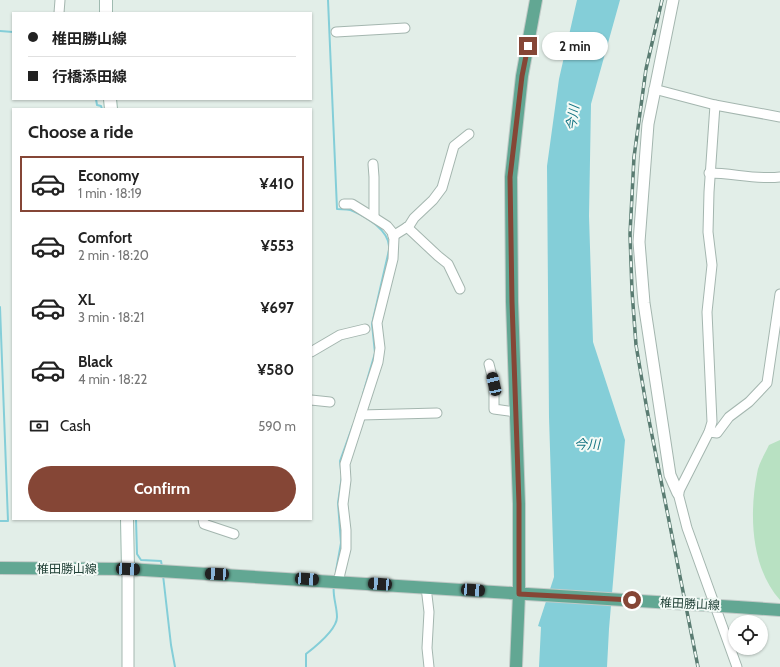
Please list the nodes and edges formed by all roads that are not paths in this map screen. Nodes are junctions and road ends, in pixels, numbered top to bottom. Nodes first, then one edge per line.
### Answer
1 (60, 0) edge
2 (106, 0) edge
3 (536, 0) edge
4 (673, 0) edge
5 (59, 12) edge
6 (106, 12) edge
7 (405, 28) dead end
8 (336, 32) dead end
9 (654, 89) junction
10 (715, 105) junction
11 (780, 117) edge
12 (469, 134) dead end
13 (373, 164) dead end
14 (709, 173) junction
15 (780, 177) edge
16 (344, 204) dead end
17 (374, 217) junction
18 (407, 227) junction
19 (393, 236) junction
20 (460, 288) dead end
21 (780, 294) edge
22 (365, 329) dead end
23 (312, 351) edge
24 (489, 364) dead end
25 (312, 400) edge
26 (330, 402) dead end
27 (516, 412) junction
28 (437, 413) dead end
29 (361, 415) junction
30 (709, 432) junction
31 (678, 493) junction
32 (127, 520) edge
33 (203, 520) edge
34 (234, 534) dead end
35 (0, 568) edge
36 (128, 569) junction
37 (338, 582) junction
38 (426, 587) junction
39 (523, 594) junction
40 (780, 610) edge
41 (128, 667) edge
42 (429, 667) edge
43 (516, 667) edge
44 (737, 667) edge

1 - 5 street
2 - 6 main road
3 - 27 main road
4 - 9 street
7 - 8 street
9 - 10 street
9 - 31 street
10 - 11 street
10 - 14 street
12 - 18 street
13 - 17 street
14 - 15 street
14 - 30 street
16 - 17 street
17 - 19 street
18 - 19 street
18 - 20 street
19 - 29 street
21 - 30 street
22 - 23 street
24 - 27 street
25 - 26 street
27 - 39 main road
28 - 29 street
29 - 37 street
30 - 31 street
31 - 44 street
32 - 36 main road
33 - 34 street
35 - 36 main road, 椎田勝山線
36 - 37 main road, 椎田勝山線
36 - 41 street
37 - 38 main road, 椎田勝山線
38 - 39 main road, 椎田勝山線
38 - 42 street
39 - 40 main road, 椎田勝山線, bridge
39 - 43 main road

